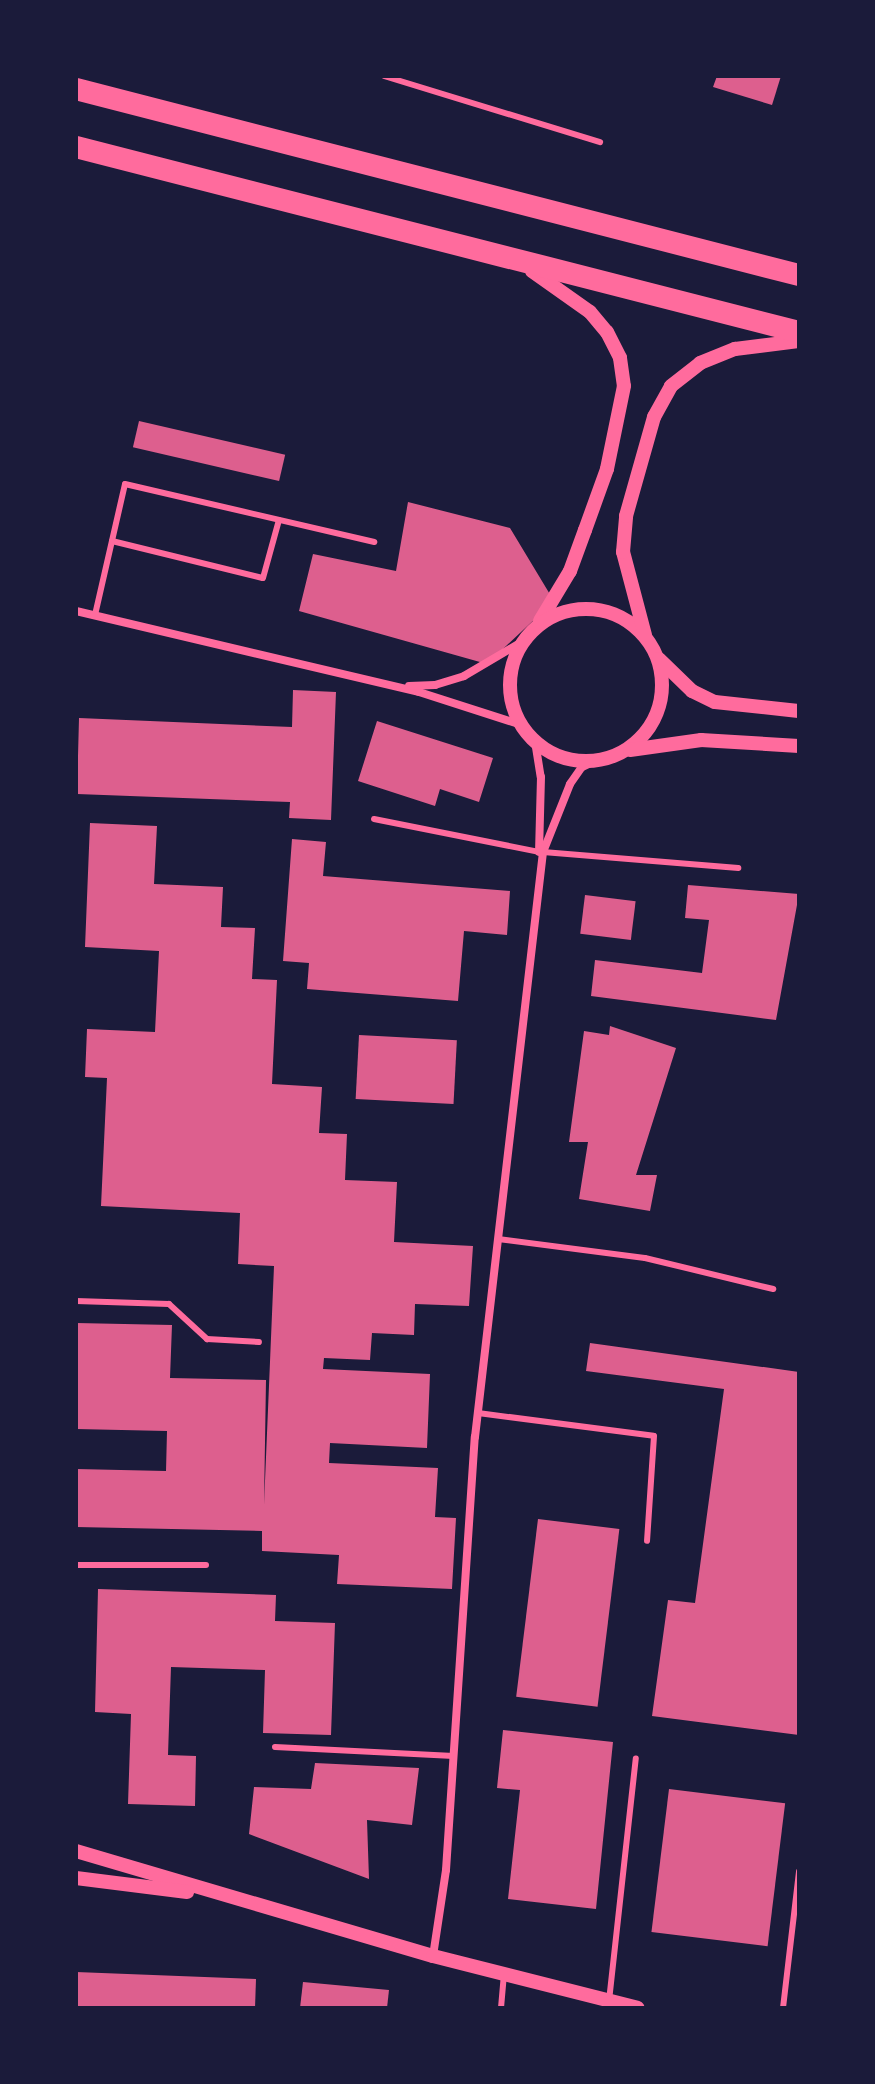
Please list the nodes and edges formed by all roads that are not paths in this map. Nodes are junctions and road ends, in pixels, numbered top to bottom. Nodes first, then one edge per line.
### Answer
1 (384, 76) edge
2 (76, 89) edge
3 (600, 142) dead end
4 (76, 147) edge
5 (511, 259) junction
6 (799, 275) edge
7 (799, 332) edge
8 (799, 341) edge
9 (279, 520) junction
10 (112, 541) junction
11 (374, 542) dead end
12 (76, 611) edge
13 (95, 615) junction
14 (529, 635) junction
15 (645, 635) junction
16 (658, 659) junction
17 (393, 686) junction
18 (799, 711) edge
19 (522, 725) junction
20 (535, 741) junction
21 (799, 746) edge
22 (622, 752) junction
23 (597, 760) junction
24 (374, 819) dead end
25 (541, 852) junction
26 (738, 868) dead end
27 (498, 1239) junction
28 (773, 1289) dead end
29 (76, 1301) edge
30 (259, 1342) dead end
31 (478, 1413) junction
32 (647, 1541) dead end
33 (76, 1565) edge
34 (206, 1565) dead end
35 (275, 1747) dead end
36 (454, 1756) junction
37 (636, 1758) dead end
38 (76, 1851) edge
39 (799, 1871) edge
40 (76, 1878) edge
41 (223, 1897) junction
42 (433, 1956) junction
43 (504, 1973) junction
44 (609, 2001) junction
45 (501, 2008) edge
46 (638, 2008) edge
47 (783, 2008) edge

1 - 3 lane
2 - 6 highway
4 - 5 highway
5 - 7 highway
5 - 14 street
8 - 15 street
9 - 10 lane
9 - 10 lane
9 - 11 lane
10 - 13 lane
12 - 13 street
13 - 17 street
14 - 15 street
14 - 17 street
14 - 19 street
15 - 16 street
16 - 18 street
16 - 22 street
17 - 19 street
19 - 20 street
20 - 23 street
20 - 25 street
21 - 22 street
22 - 23 street
23 - 25 street
24 - 25 lane
25 - 26 lane
25 - 27 street
27 - 28 lane
27 - 31 street
29 - 30 lane
31 - 32 lane
31 - 36 street
33 - 34 lane
35 - 36 lane
36 - 42 street
37 - 44 lane
38 - 41 street
39 - 47 lane
40 - 41 street
41 - 42 street
42 - 43 street
43 - 44 street
43 - 45 lane
44 - 46 street

